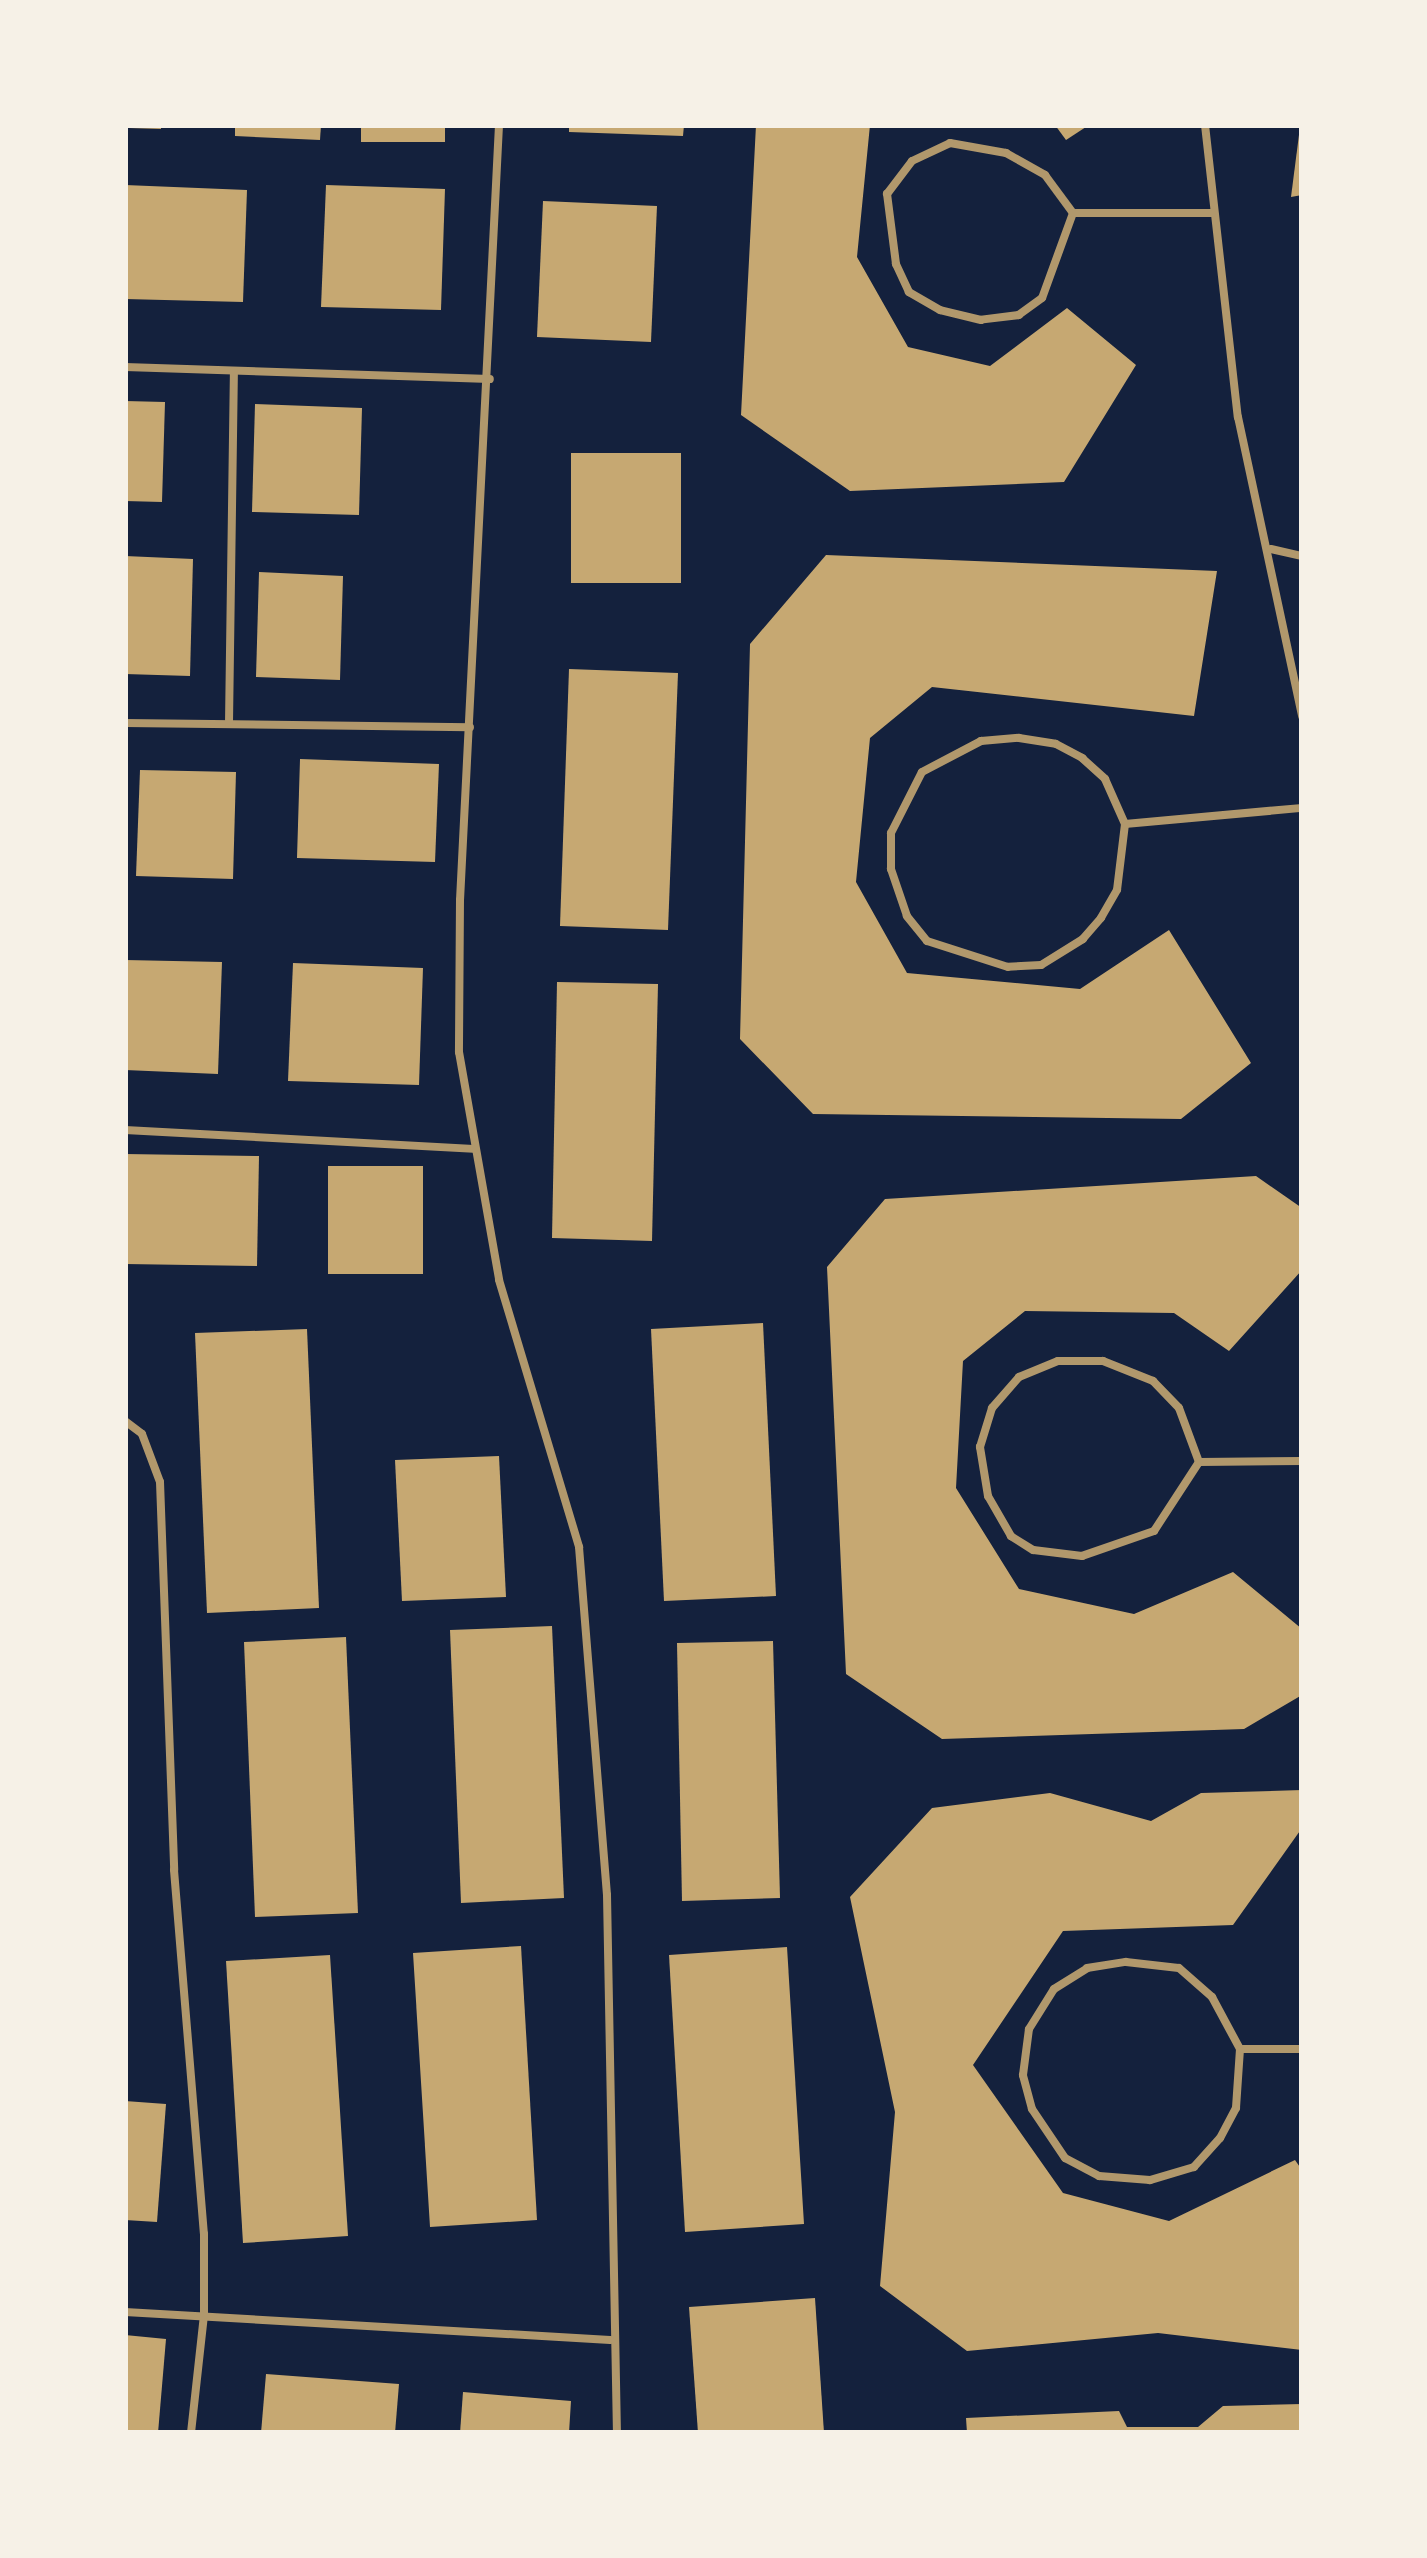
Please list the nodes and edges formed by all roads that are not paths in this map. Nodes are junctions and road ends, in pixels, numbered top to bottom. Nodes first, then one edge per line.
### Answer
1 (499, 125) edge
2 (1205, 125) edge
3 (1073, 213) junction
4 (1212, 213) junction
5 (125, 367) edge
6 (234, 371) junction
7 (490, 379) junction
8 (1271, 549) junction
9 (1302, 556) edge
10 (1302, 716) edge
11 (125, 723) edge
12 (230, 723) junction
13 (470, 727) junction
14 (1302, 808) edge
15 (1125, 824) junction
16 (125, 1130) edge
17 (473, 1149) junction
18 (125, 1421) edge
19 (1302, 1460) edge
20 (1199, 1462) junction
21 (1240, 2049) junction
22 (1302, 2049) edge
23 (125, 2312) edge
24 (204, 2315) junction
25 (610, 2340) junction
26 (192, 2433) edge
27 (616, 2433) edge

1 - 7 lane
2 - 4 lane
3 - 3 lane
3 - 4 lane
4 - 8 lane
5 - 6 lane
6 - 7 lane
6 - 12 lane
7 - 13 lane
8 - 9 lane
8 - 10 lane
11 - 12 lane
12 - 13 lane
13 - 17 lane
14 - 15 lane
15 - 15 lane
16 - 17 lane
17 - 25 lane
18 - 24 lane
19 - 20 lane
20 - 20 lane
21 - 21 lane
21 - 22 lane
23 - 24 lane
24 - 25 lane
24 - 26 lane
25 - 27 lane

